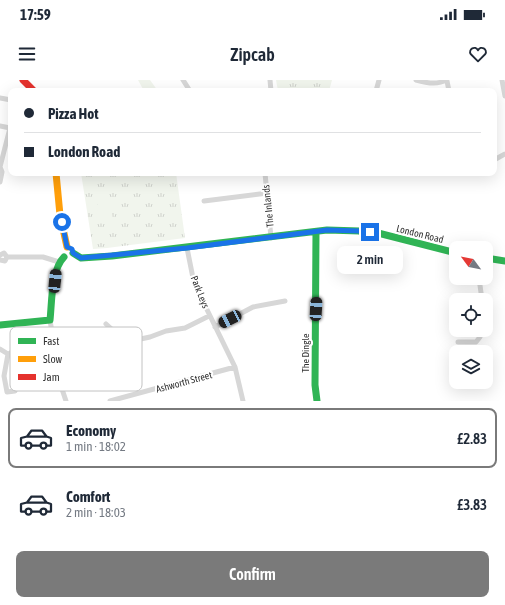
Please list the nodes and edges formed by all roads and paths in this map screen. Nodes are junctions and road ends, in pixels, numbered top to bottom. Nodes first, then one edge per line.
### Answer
1 (24, 80) edge
2 (416, 80) edge
3 (446, 80) edge
4 (502, 80) edge
5 (31, 88) edge
6 (505, 96) edge
7 (8, 136) edge
8 (56, 176) edge
9 (265, 176) edge
10 (0, 182) edge
11 (267, 193) junction
12 (204, 201) dead end
13 (316, 232) junction
14 (271, 238) junction
15 (67, 247) junction
16 (187, 248) junction
17 (449, 251) edge
18 (73, 253) junction
19 (0, 255) edge
20 (64, 256) junction
21 (7, 257) junction
22 (493, 259) edge
23 (0, 260) edge
24 (505, 261) edge
25 (59, 262) junction
26 (285, 301) dead end
27 (209, 316) junction
28 (50, 320) junction
29 (106, 324) dead end
30 (0, 325) edge
31 (51, 327) edge
32 (109, 327) edge
33 (214, 327) junction
34 (480, 337) edge
35 (142, 339) edge
36 (458, 342) dead end
37 (0, 349) edge
38 (8, 354) joint
39 (235, 367) junction
40 (11, 391) edge
41 (63, 391) edge
42 (66, 401) edge
43 (110, 401) edge
44 (243, 401) edge
45 (317, 401) edge

1 - 5 main road
2 - 3 street
4 - 6 street
7 - 10 street
8 - 15 main road
9 - 11 street, The Inlands
11 - 12 street
11 - 14 street, The Inlands
13 - 14 main road, London Road
13 - 17 main road, London Road
13 - 45 main road, The Dingle
14 - 16 main road, London Road
15 - 18 main road
15 - 20 main road
16 - 18 main road, London Road
16 - 27 street, Park Leys
18 - 20 main road
19 - 21 street
20 - 25 main road
21 - 23 street
21 - 25 street
22 - 24 main road
25 - 28 main road
26 - 33 street
27 - 33 street, Park Leys
27 - 35 street
28 - 30 main road
28 - 31 street
29 - 32 street
33 - 39 street, Park Leys
34 - 36 street
37 - 38 street
38 - 40 street
39 - 43 street, Ashworth Street
39 - 44 street, Park Leys
41 - 42 street

